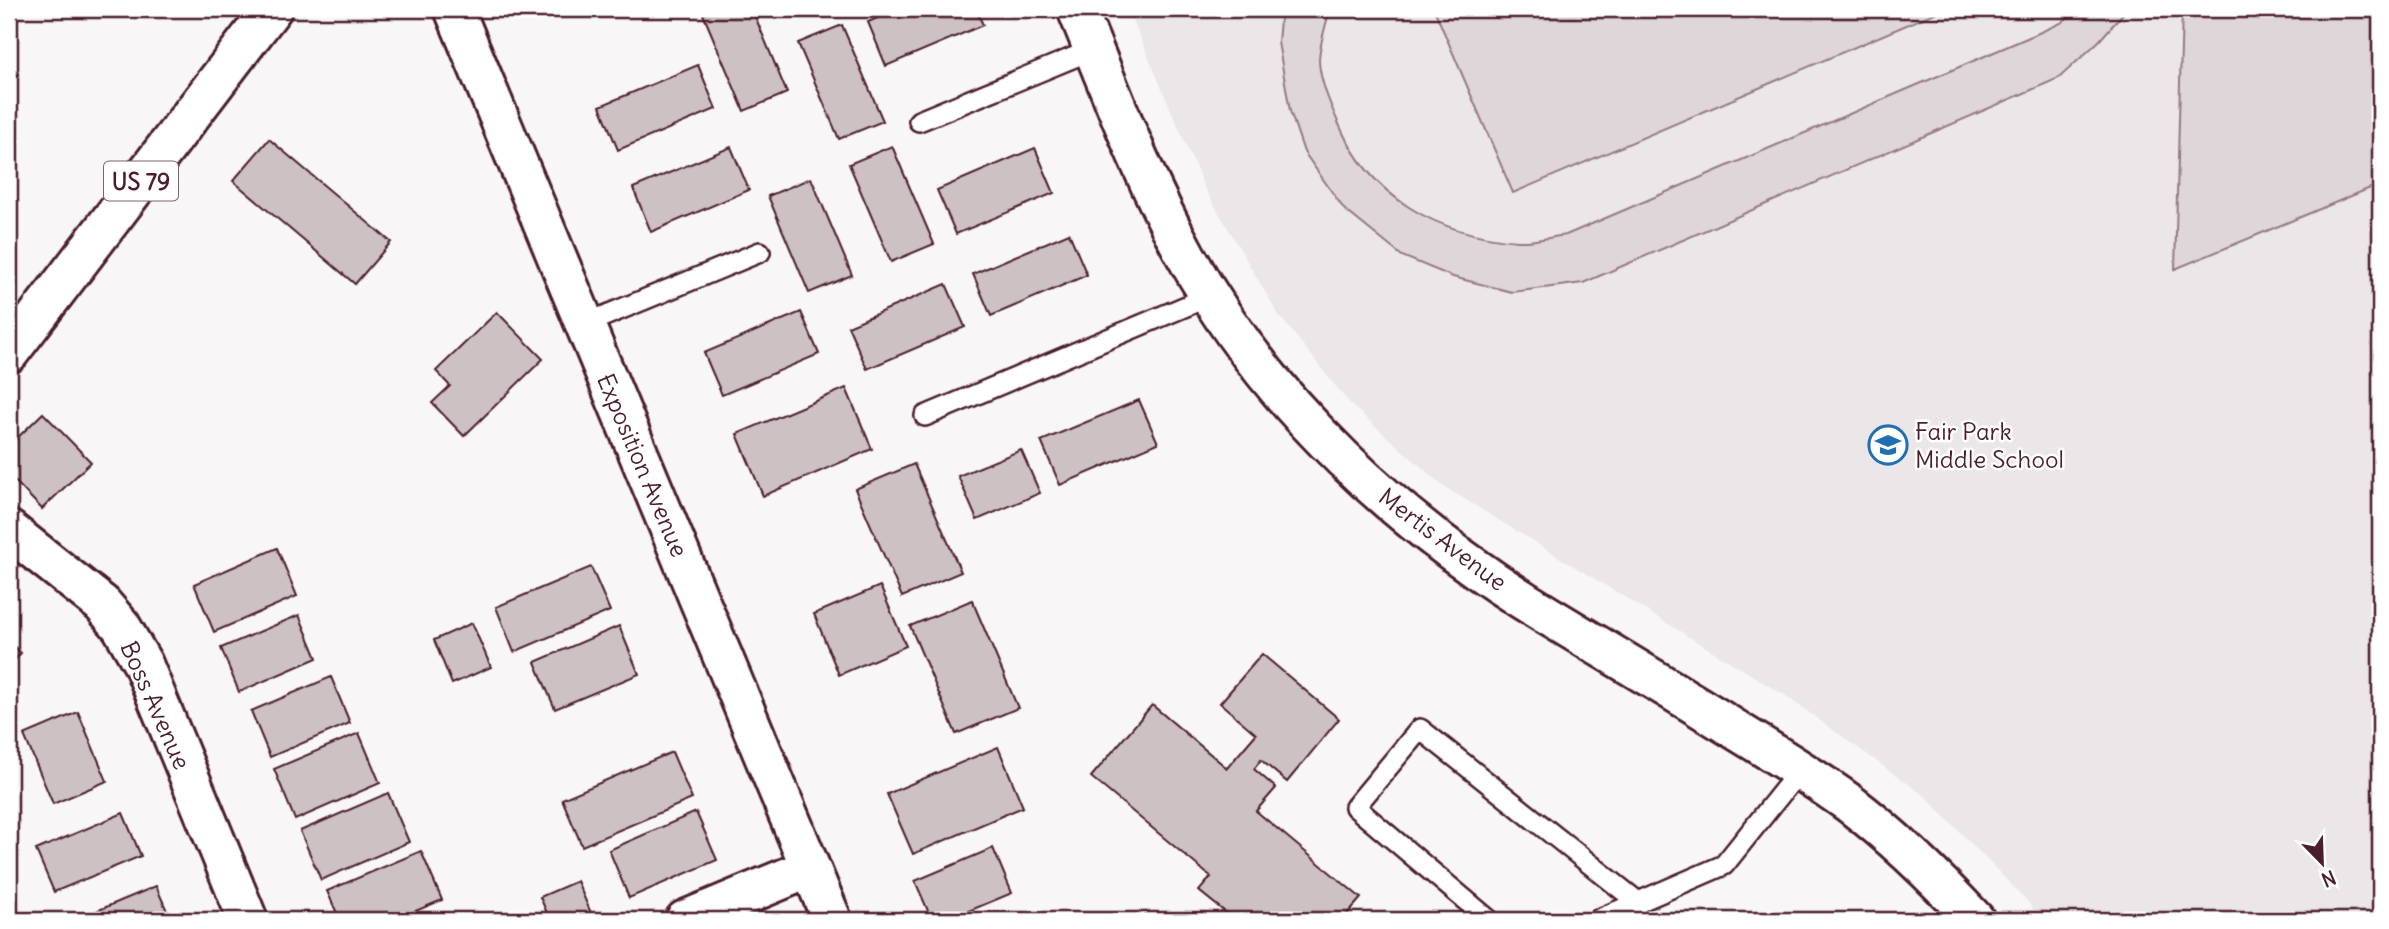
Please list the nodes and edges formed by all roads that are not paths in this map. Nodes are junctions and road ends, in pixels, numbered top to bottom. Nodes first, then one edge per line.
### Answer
1 (272, 9) edge
2 (454, 9) edge
3 (1077, 9) edge
4 (1094, 49) junction
5 (919, 121) dead end
6 (760, 252) dead end
7 (1210, 296) junction
8 (584, 324) junction
9 (9, 353) edge
10 (925, 416) dead end
11 (9, 530) edge
12 (1800, 770) junction
13 (810, 868) junction
14 (1639, 903) junction
15 (248, 920) edge
16 (685, 920) edge
17 (832, 920) edge
18 (1489, 920) edge
19 (1597, 920) edge
20 (1975, 920) edge

1 - 9 street, US 79
2 - 8 street, Exposition Avenue
3 - 4 street, Mertis Avenue
4 - 5 lane
4 - 7 street, Mertis Avenue
6 - 8 lane
7 - 10 lane
7 - 12 street, Mertis Avenue
8 - 13 street, Exposition Avenue
11 - 15 street, Boss Avenue
12 - 14 lane
12 - 20 street, Mertis Avenue
13 - 16 street
13 - 17 street, Exposition Avenue
14 - 18 lane
14 - 19 lane

